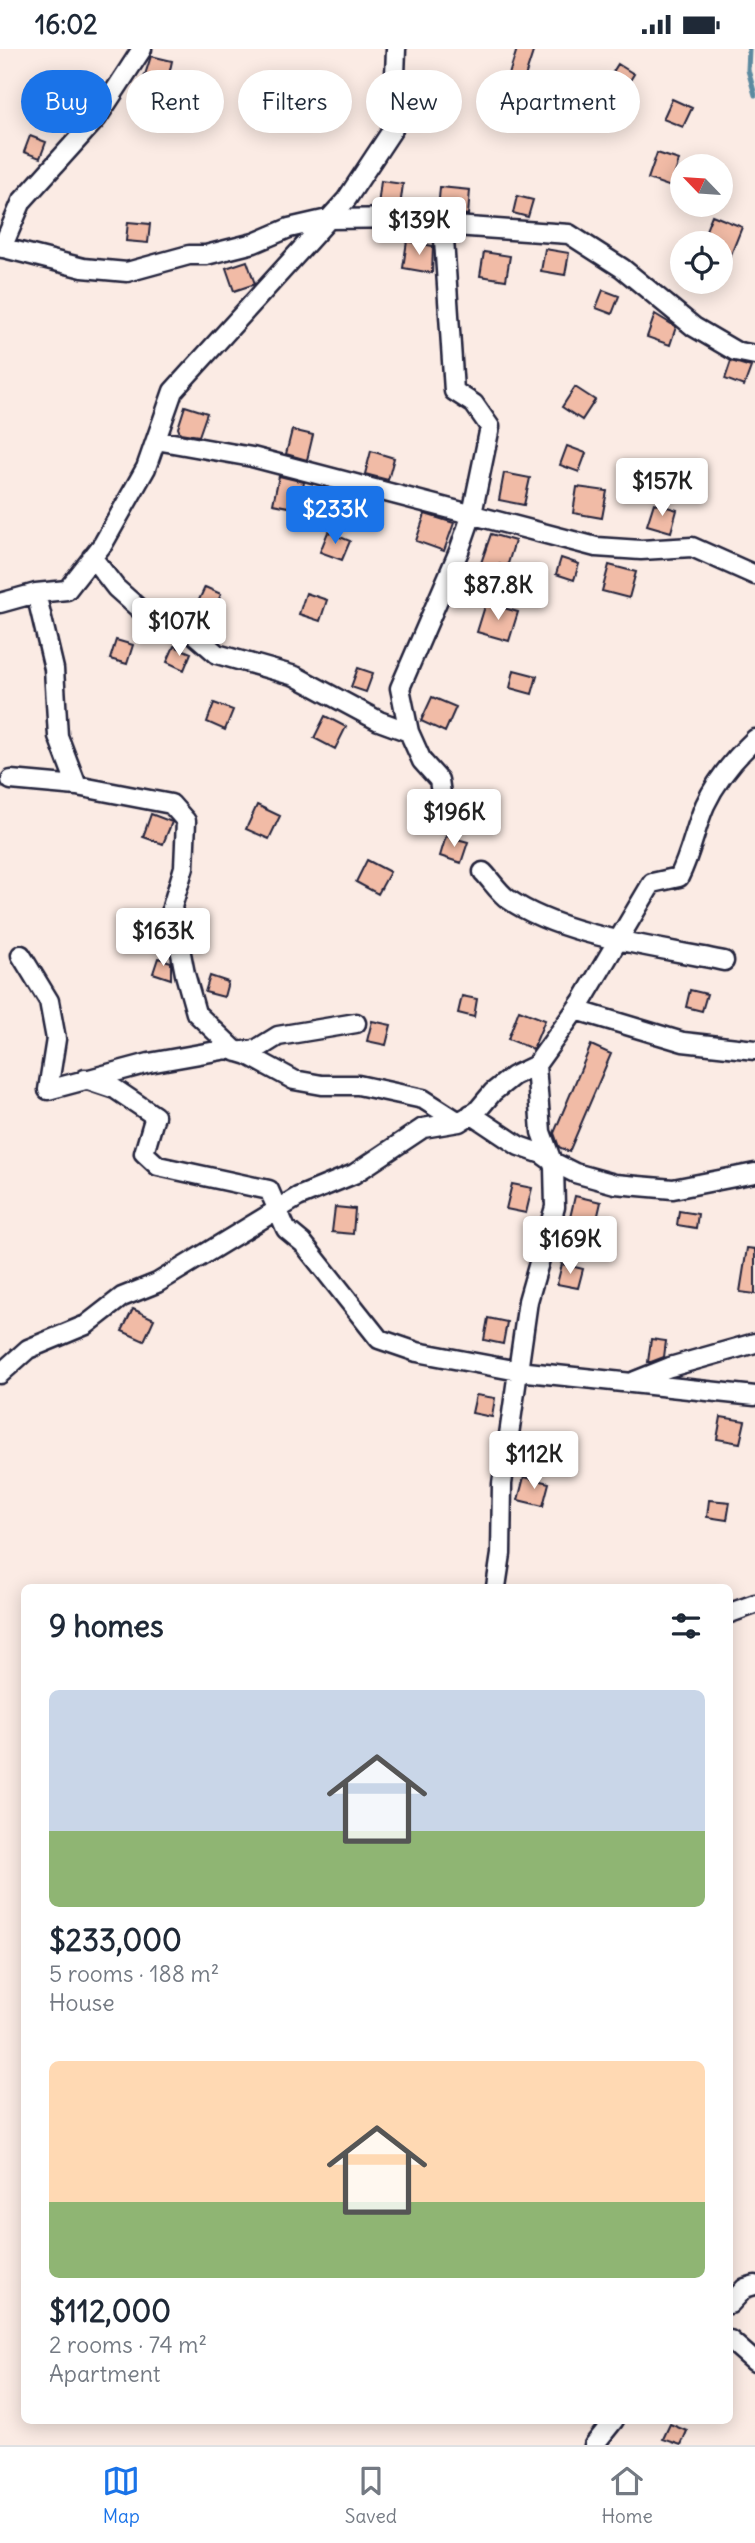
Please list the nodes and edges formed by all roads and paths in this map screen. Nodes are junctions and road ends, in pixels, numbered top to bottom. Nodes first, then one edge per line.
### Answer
1 (142, 49) edge
2 (396, 49) edge
3 (328, 219) junction
4 (443, 224) junction
5 (1, 248) edge
6 (755, 355) edge
7 (156, 440) junction
8 (471, 514) junction
9 (92, 557) junction
10 (755, 575) edge
11 (78, 576) junction
12 (116, 588) junction
13 (36, 593) junction
14 (0, 603) edge
15 (409, 732) junction
16 (755, 739) edge
17 (11, 780) dead end
18 (77, 786) junction
19 (444, 814) dead end
20 (483, 872) dead end
21 (616, 942) junction
22 (21, 955) dead end
23 (724, 961) dead end
24 (576, 1010) junction
25 (356, 1023) dead end
26 (755, 1049) edge
27 (237, 1052) junction
28 (536, 1065) junction
29 (85, 1079) junction
30 (465, 1118) junction
31 (553, 1162) junction
32 (755, 1173) edge
33 (279, 1209) junction
34 (755, 1343) edge
35 (518, 1371) junction
36 (0, 1374) edge
37 (632, 1382) junction
38 (755, 1396) edge
39 (496, 1584) edge
40 (755, 1604) edge
41 (733, 1612) edge
42 (755, 2285) edge
43 (733, 2301) edge
44 (733, 2343) edge
45 (755, 2362) edge
46 (611, 2424) edge
47 (594, 2445) edge

1 - 5 street
2 - 3 street
3 - 4 street
3 - 5 street
3 - 7 street
4 - 6 street
4 - 8 street
7 - 8 street
7 - 9 street
8 - 10 street
8 - 15 street
9 - 11 street
9 - 12 street
11 - 12 street
11 - 13 street
12 - 15 street
13 - 14 street
13 - 18 street
15 - 19 street
16 - 21 street
17 - 18 street
18 - 27 street
20 - 21 street
21 - 23 street
21 - 24 street
22 - 29 street
24 - 26 street
24 - 28 street
25 - 27 street
27 - 29 street
27 - 30 street
28 - 30 street
28 - 31 street
29 - 33 street
30 - 31 street
30 - 33 street
31 - 32 street
31 - 35 street
33 - 35 street
33 - 36 street
34 - 37 street
35 - 37 street
35 - 39 street
37 - 38 street
40 - 41 street
42 - 43 street
44 - 45 street
46 - 47 street

